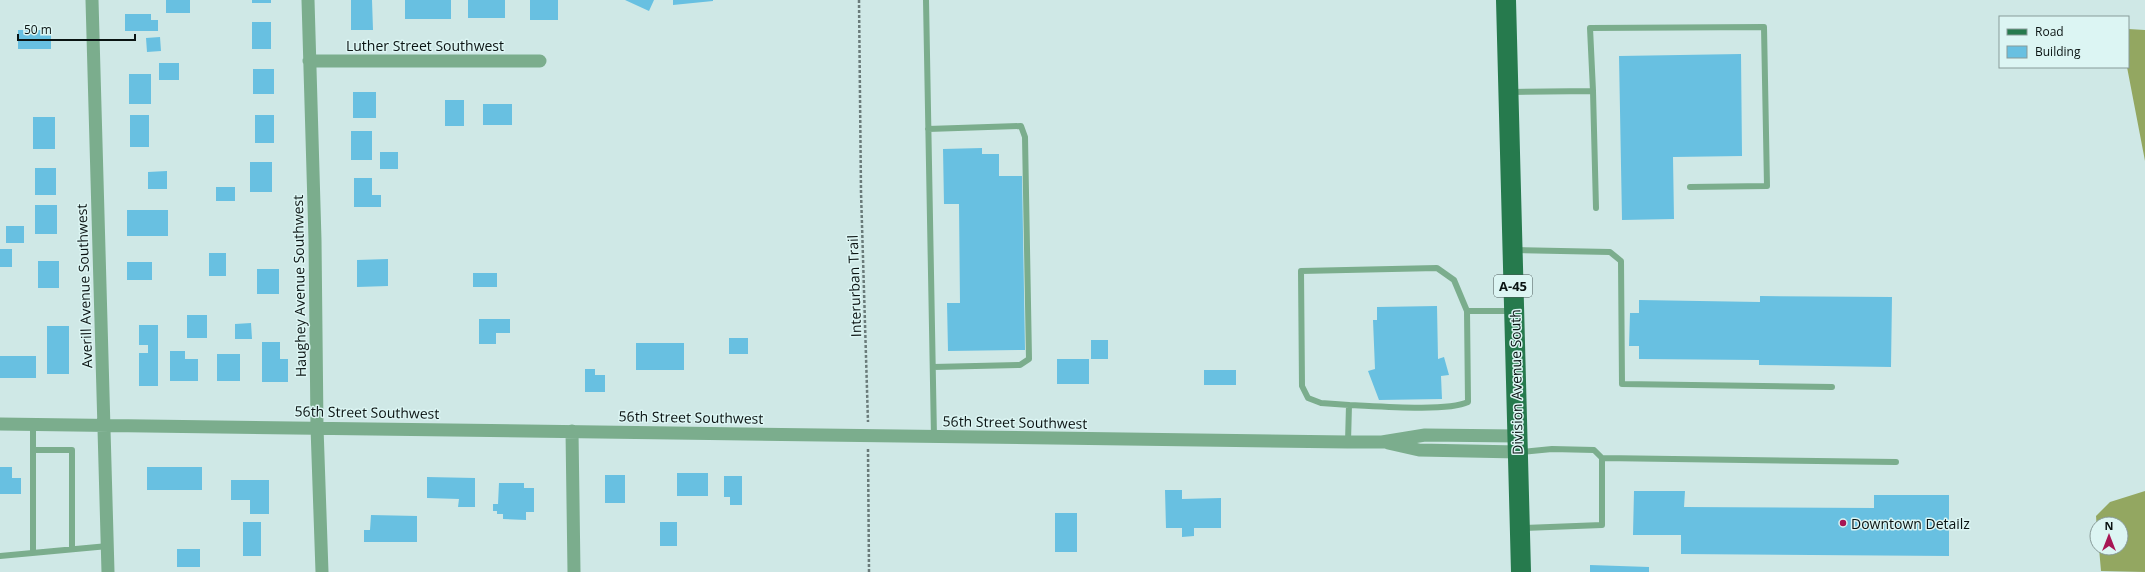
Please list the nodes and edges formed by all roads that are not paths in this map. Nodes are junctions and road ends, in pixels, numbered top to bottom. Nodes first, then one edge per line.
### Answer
1 (92, 0) edge
2 (308, 0) edge
3 (926, 0) edge
4 (1506, 0) edge
5 (309, 61) junction
6 (540, 61) dead end
7 (1593, 91) junction
8 (1509, 92) junction
9 (928, 129) junction
10 (1690, 187) dead end
11 (1596, 208) dead end
12 (1513, 250) junction
13 (1467, 311) junction
14 (1514, 311) junction
15 (933, 367) junction
16 (1832, 388) dead end
17 (1349, 405) junction
18 (0, 424) edge
19 (33, 424) junction
20 (104, 425) junction
21 (317, 427) junction
22 (572, 431) junction
23 (934, 437) junction
24 (1348, 442) junction
25 (1517, 444) junction
26 (33, 450) junction
27 (1602, 458) junction
28 (1896, 462) dead end
29 (1520, 528) junction
30 (108, 546) junction
31 (72, 548) junction
32 (33, 553) junction
33 (0, 556) edge
34 (108, 572) edge
35 (322, 572) edge
36 (574, 572) edge
37 (1521, 572) edge

1 - 20 street, Averill Avenue Southwest
2 - 5 street, Haughey Avenue Southwest
3 - 9 lane
4 - 8 main road, Division Avenue South / A-45
5 - 6 street, Luther Street Southwest
5 - 21 street, Haughey Avenue Southwest
7 - 8 lane
7 - 10 lane
7 - 11 lane
8 - 12 main road, Division Avenue South / A-45
9 - 15 lane
9 - 15 lane
12 - 14 main road, Division Avenue South / A-45
12 - 16 lane
13 - 14 lane
13 - 17 lane
13 - 17 lane
14 - 25 main road, Division Avenue South / A-45
15 - 23 lane
17 - 24 lane
18 - 19 street, 56th Street Southwest
19 - 20 street, 56th Street Southwest
19 - 26 lane
20 - 21 street, 56th Street Southwest
20 - 30 street, Averill Avenue Southwest
21 - 22 street, 56th Street Southwest
21 - 35 street, Haughey Avenue Southwest
22 - 23 street, 56th Street Southwest
22 - 36 street
23 - 24 street, 56th Street Southwest
24 - 25 street, 56th Street Southwest
25 - 27 lane
25 - 29 main road, Division Avenue South / A-45
26 - 31 lane
26 - 32 lane
27 - 28 lane
27 - 29 lane
29 - 37 main road, Division Avenue South / A-45
30 - 31 lane
30 - 34 street, Averill Avenue Southwest
31 - 32 lane
32 - 33 lane

